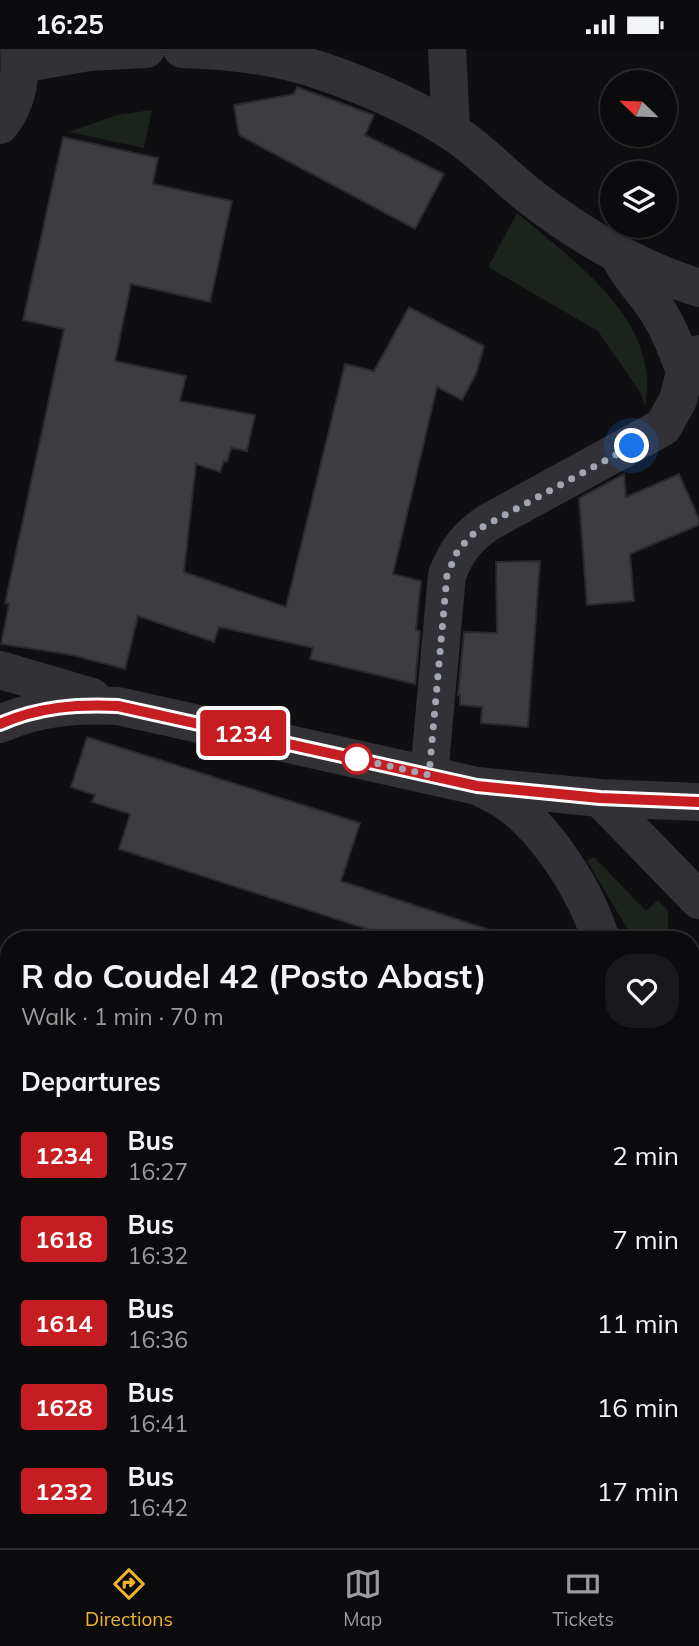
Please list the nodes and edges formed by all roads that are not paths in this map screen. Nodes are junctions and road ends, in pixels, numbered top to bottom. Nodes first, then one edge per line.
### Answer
1 (146, 49) edge
2 (447, 49) edge
3 (200, 50) edge
4 (20, 57) edge
5 (0, 125) edge
6 (451, 130) junction
7 (619, 255) junction
8 (699, 288) edge
9 (692, 363) edge
10 (0, 670) edge
11 (138, 709) junction
12 (0, 724) edge
13 (429, 775) junction
14 (477, 786) junction
15 (600, 798) junction
16 (699, 802) edge
17 (699, 900) edge
18 (599, 931) edge

1 - 4 street
2 - 6 street
3 - 6 street
4 - 5 street
6 - 7 street
7 - 8 street
7 - 9 street
9 - 13 street
10 - 11 street
11 - 12 street
11 - 13 street
13 - 14 street
14 - 15 street
14 - 18 street
15 - 16 street
15 - 17 street

